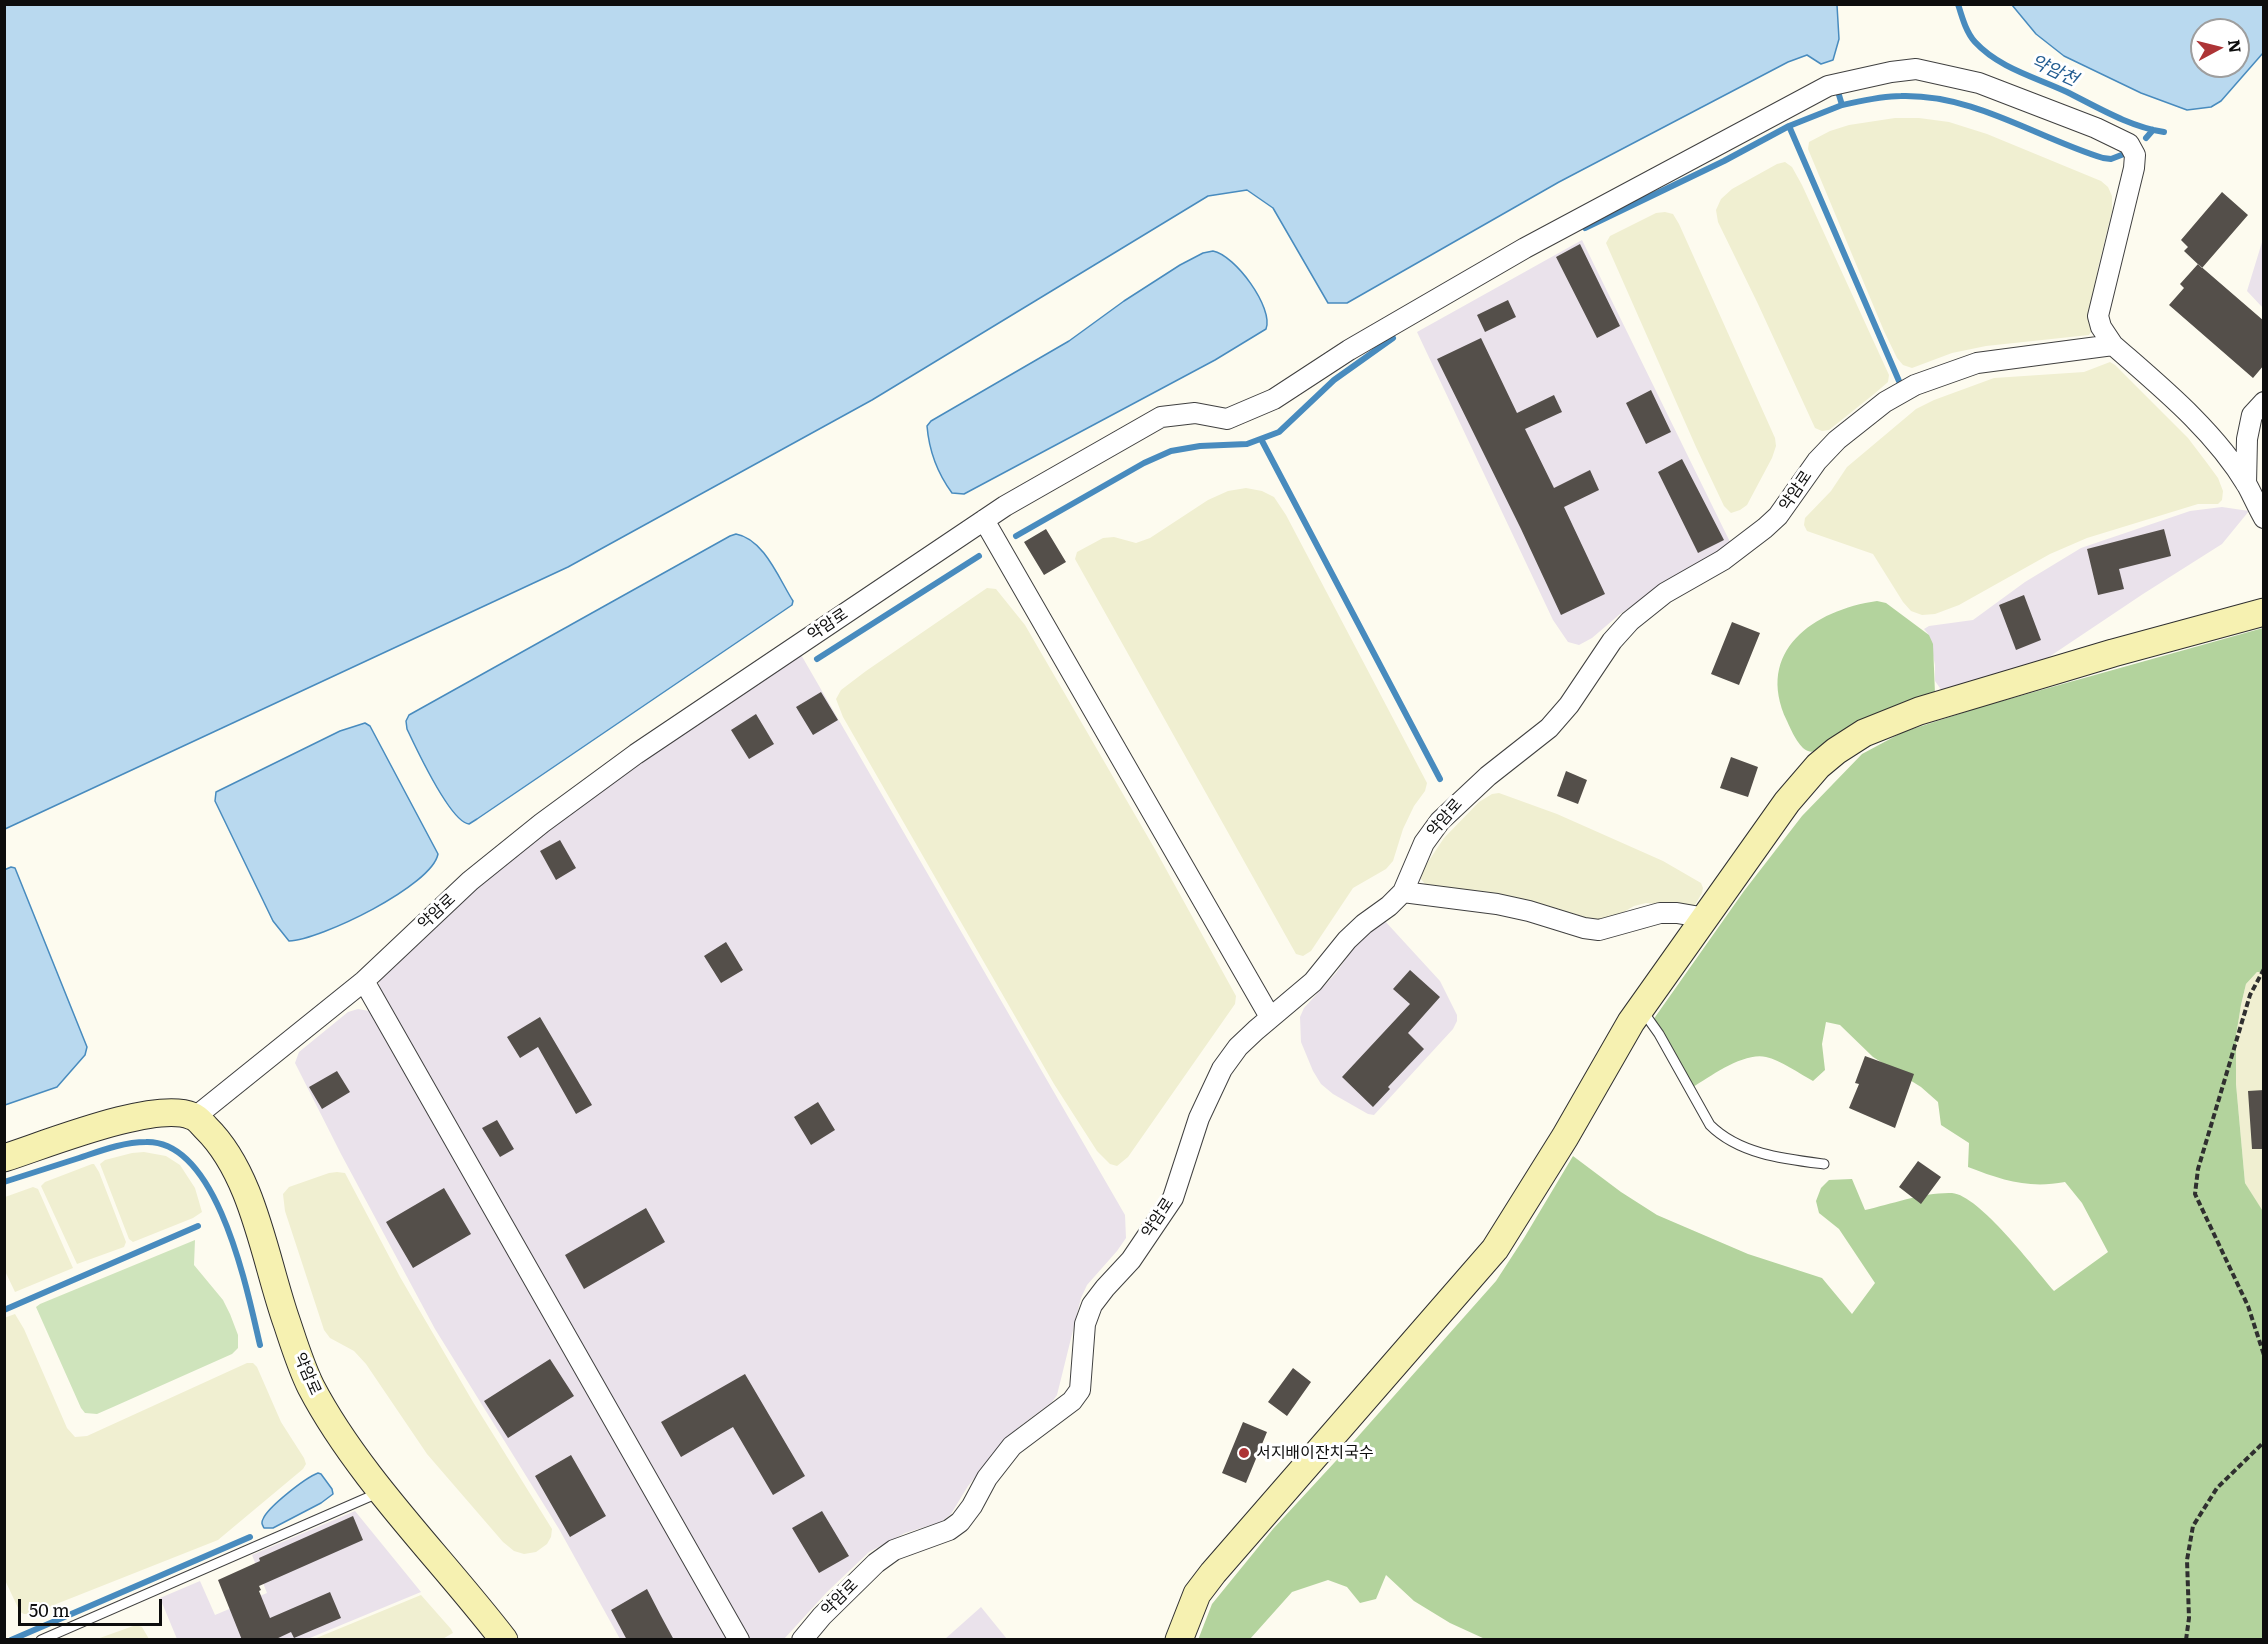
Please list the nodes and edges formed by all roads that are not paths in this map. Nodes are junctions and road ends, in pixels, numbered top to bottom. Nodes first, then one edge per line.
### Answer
1 (2113, 345) junction
2 (2264, 402) edge
3 (2246, 484) junction
4 (2264, 519) edge
5 (984, 520) junction
6 (2264, 612) edge
7 (1402, 892) junction
8 (1706, 918) junction
9 (364, 981) junction
10 (1640, 1008) junction
11 (1270, 1017) junction
12 (195, 1117) junction
13 (4, 1158) edge
14 (1824, 1164) dead end
15 (382, 1491) junction
16 (41, 1640) edge
17 (504, 1640) edge
18 (739, 1640) edge
19 (802, 1640) edge
20 (1179, 1640) edge

1 - 3 street
1 - 5 street, 약암로
1 - 7 street, 약암로
2 - 3 street
3 - 4 street
5 - 9 street, 약암로
5 - 11 street
6 - 8 street
7 - 8 street
7 - 11 street, 약암로
8 - 10 street
9 - 12 street, 약암로
9 - 18 street
10 - 14 lane
10 - 20 street
11 - 19 street, 약암로
12 - 13 street
12 - 15 street, 약암로
15 - 16 lane
15 - 17 street, 약암로

